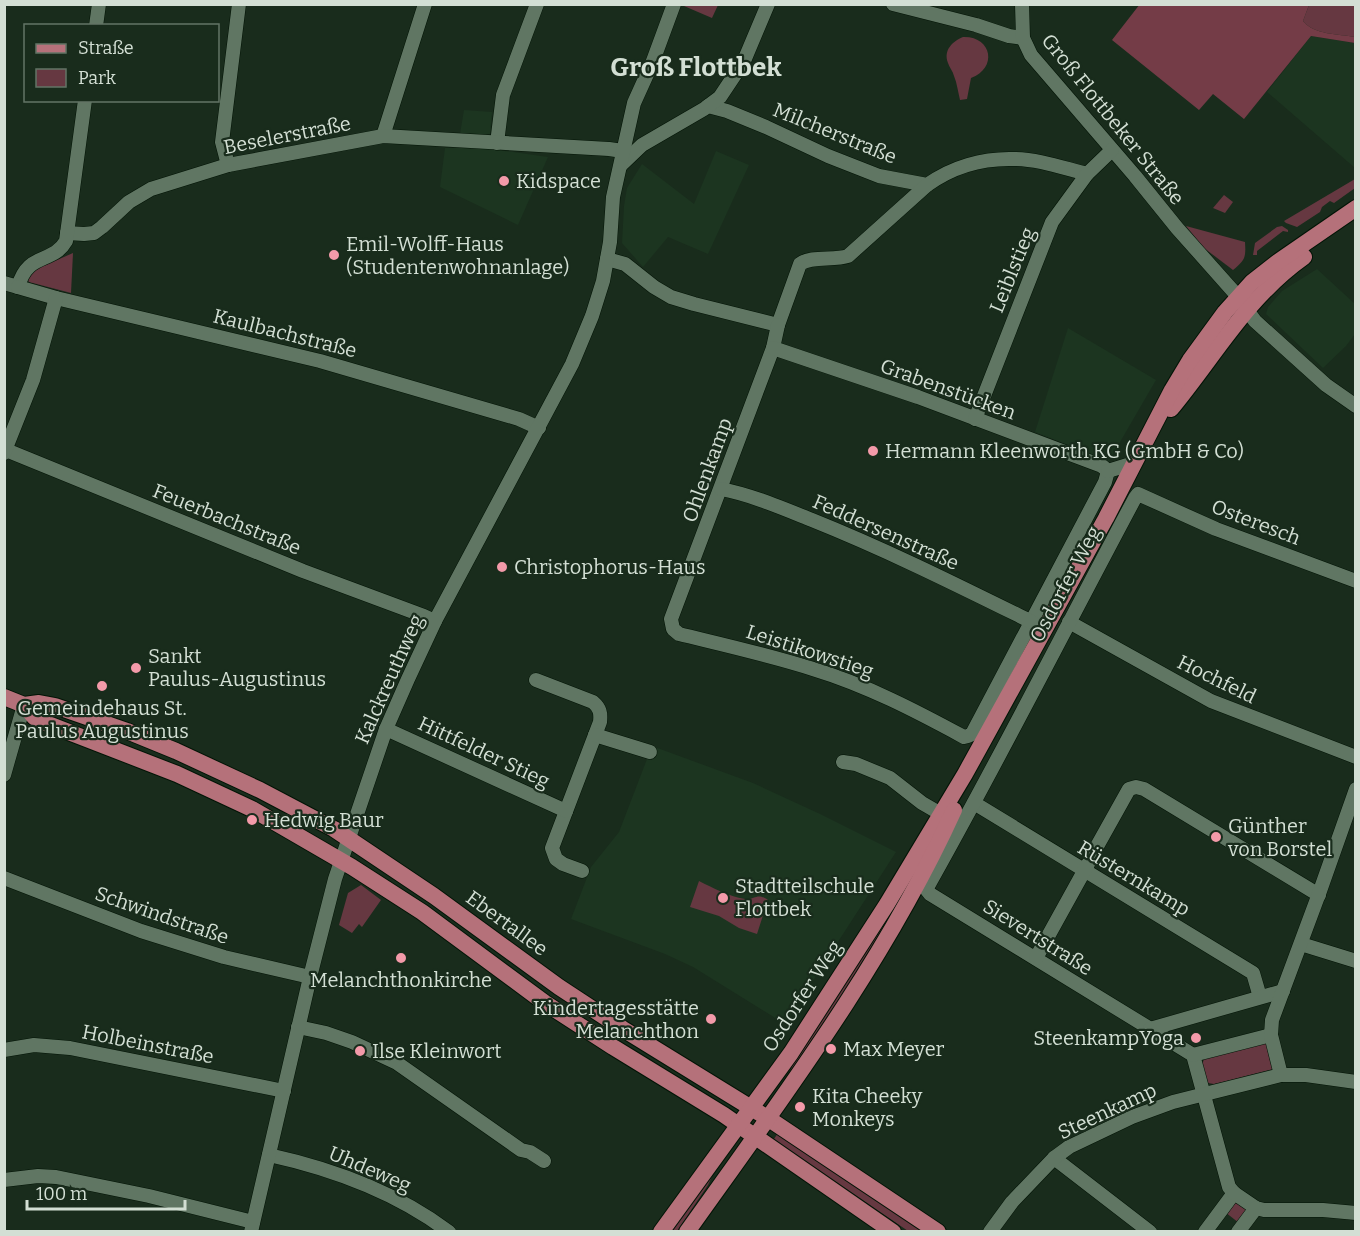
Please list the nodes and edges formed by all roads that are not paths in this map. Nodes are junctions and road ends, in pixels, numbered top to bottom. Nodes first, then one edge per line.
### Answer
1 (99, 4) edge
2 (239, 4) edge
3 (425, 4) edge
4 (537, 4) edge
5 (674, 4) edge
6 (768, 4) edge
7 (893, 4) edge
8 (1022, 4) edge
9 (96, 24) edge
10 (1023, 38) junction
11 (85, 102) edge
12 (708, 106) junction
13 (630, 121) junction
14 (383, 136) junction
15 (652, 138) junction
16 (497, 143) junction
17 (1112, 150) junction
18 (623, 151) junction
19 (228, 165) junction
20 (620, 166) junction
21 (1087, 174) junction
22 (927, 185) junction
23 (1356, 208) edge
24 (1356, 220) edge
25 (67, 233) junction
26 (608, 259) junction
27 (11, 285) edge
28 (56, 298) junction
29 (1242, 303) junction
30 (778, 325) junction
31 (773, 348) junction
32 (1356, 406) edge
33 (975, 419) junction
34 (539, 428) junction
35 (5, 452) edge
36 (1134, 463) junction
37 (1108, 471) junction
38 (721, 489) junction
39 (1143, 496) joint
40 (1356, 581) edge
41 (435, 621) junction
42 (1032, 622) junction
43 (1069, 622) junction
44 (673, 629) joint
45 (536, 680) dead end
46 (4, 697) edge
47 (24, 705) junction
48 (386, 729) junction
49 (596, 735) junction
50 (964, 737) joint
51 (650, 752) dead end
52 (1356, 757) edge
53 (843, 762) dead end
54 (965, 774) junction
55 (4, 775) edge
56 (1356, 789) edge
57 (974, 803) junction
58 (566, 811) junction
59 (940, 814) junction
60 (349, 839) junction
61 (341, 861) junction
62 (1088, 863) junction
63 (582, 871) dead end
64 (4, 878) edge
65 (927, 890) junction
66 (1319, 895) junction
67 (907, 901) junction
68 (1301, 944) junction
69 (1035, 958) junction
70 (1356, 961) edge
71 (310, 977) junction
72 (1283, 991) junction
73 (1260, 997) junction
74 (298, 1028) junction
75 (1150, 1029) junction
76 (1271, 1035) junction
77 (4, 1050) edge
78 (1193, 1055) junction
79 (1281, 1075) junction
80 (1356, 1082) edge
81 (284, 1091) junction
82 (1203, 1094) junction
83 (751, 1107) junction
84 (769, 1119) junction
85 (738, 1125) junction
86 (755, 1137) junction
87 (269, 1155) junction
88 (1054, 1158) junction
89 (544, 1161) dead end
90 (4, 1180) edge
91 (1234, 1193) junction
92 (1256, 1208) junction
93 (1356, 1213) edge
94 (252, 1227) edge
95 (449, 1232) edge
96 (661, 1232) edge
97 (687, 1232) edge
98 (893, 1232) edge
99 (938, 1232) edge
100 (990, 1232) edge
101 (1150, 1232) edge
102 (1205, 1232) edge
103 (1238, 1232) edge

1 - 9 street
2 - 19 street
3 - 14 street
4 - 16 street
5 - 13 street, Kalckreuthweg
6 - 12 street
7 - 10 street, Groß Flottbeker Straße
8 - 10 street
10 - 17 street, Groß Flottbeker Straße
11 - 25 street
12 - 15 street
12 - 22 street, Milcherstraße
13 - 15 street
13 - 18 street, Kalckreuthweg
14 - 16 street, Beselerstraße
14 - 19 street, Beselerstraße
15 - 20 street
16 - 18 street, Beselerstraße
17 - 21 street, Leiblstieg
17 - 29 street, Groß Flottbeker Straße
18 - 20 street, Kalckreuthweg
19 - 25 street, Beselerstraße
20 - 26 street, Kalckreuthweg
21 - 22 street
21 - 33 street, Leiblstieg
22 - 30 street, Ohlenkamp
23 - 29 main road
24 - 29 main road
25 - 27 street
26 - 30 street
26 - 34 street, Kalckreuthweg
27 - 28 street, Kaulbachstraße
28 - 34 street, Kaulbachstraße
28 - 35 street
29 - 32 street, Groß Flottbeker Straße
29 - 36 main road, Osdorfer Weg
30 - 31 street, Ohlenkamp
31 - 33 street, Grabenstücken
31 - 38 street, Ohlenkamp
33 - 37 street, Grabenstücken
34 - 41 street, Kalckreuthweg
35 - 41 street, Feuerbachstraße
36 - 37 street
36 - 54 main road, Osdorfer Weg
37 - 42 street, Osdorfer Weg
38 - 42 street, Feddersenstraße
38 - 44 street, Ohlenkamp
39 - 40 street, Osteresch
39 - 43 street, Osdorfer Weg
41 - 48 street, Kalckreuthweg
42 - 50 street, Osdorfer Weg
43 - 52 street, Hochfeld
43 - 57 street, Osdorfer Weg
44 - 50 street, Leistikowstieg
45 - 49 street
46 - 47 main road, Ebertallee
47 - 55 street
47 - 60 main road, Ebertallee
47 - 61 main road, Ebertallee
48 - 58 street, Hittfelder Stieg
48 - 60 street, Kalckreuthweg
49 - 51 street
49 - 58 street
53 - 59 street
54 - 59 main road, Osdorfer Weg
54 - 67 main road, Osdorfer Weg
56 - 66 street
57 - 62 street, Rüsternkamp
57 - 65 street, Osdorfer Weg
58 - 63 street
59 - 83 main road, Osdorfer Weg
60 - 61 street, Kalckreuthweg
60 - 83 main road, Ebertallee
61 - 71 street, Kalckreuthweg
61 - 85 main road, Ebertallee
62 - 66 street
62 - 69 street
62 - 73 street, Rüsternkamp
64 - 71 street, Schwindstraße
65 - 67 street
65 - 69 street, Sievertstraße
66 - 68 street
67 - 84 main road, Osdorfer Weg
68 - 70 street
68 - 72 street
69 - 75 street, Sievertstraße
71 - 74 street, Kalckreuthweg
72 - 73 street
72 - 76 street
73 - 75 street
74 - 81 street, Kalckreuthweg
74 - 89 street
75 - 78 street, Sievertstraße
76 - 78 street
76 - 79 street
77 - 81 street, Holbeinstraße
78 - 82 street
79 - 80 street, Steenkamp
79 - 82 street, Steenkamp
81 - 87 street, Kalckreuthweg
82 - 88 street, Steenkamp
82 - 91 street
83 - 84 main road, Ebertallee
83 - 85 main road, Osdorfer Weg
84 - 86 main road, Osdorfer Weg
84 - 99 main road, Ebertallee
85 - 86 main road, Ebertallee
85 - 96 main road, Osdorfer Weg
86 - 97 main road, Osdorfer Weg
86 - 98 main road, Ebertallee
87 - 94 street, Kalckreuthweg
87 - 95 street, Uhdeweg
88 - 100 street, Steenkamp
88 - 101 street
90 - 94 street
91 - 92 street
91 - 102 street
92 - 93 street
92 - 103 street

